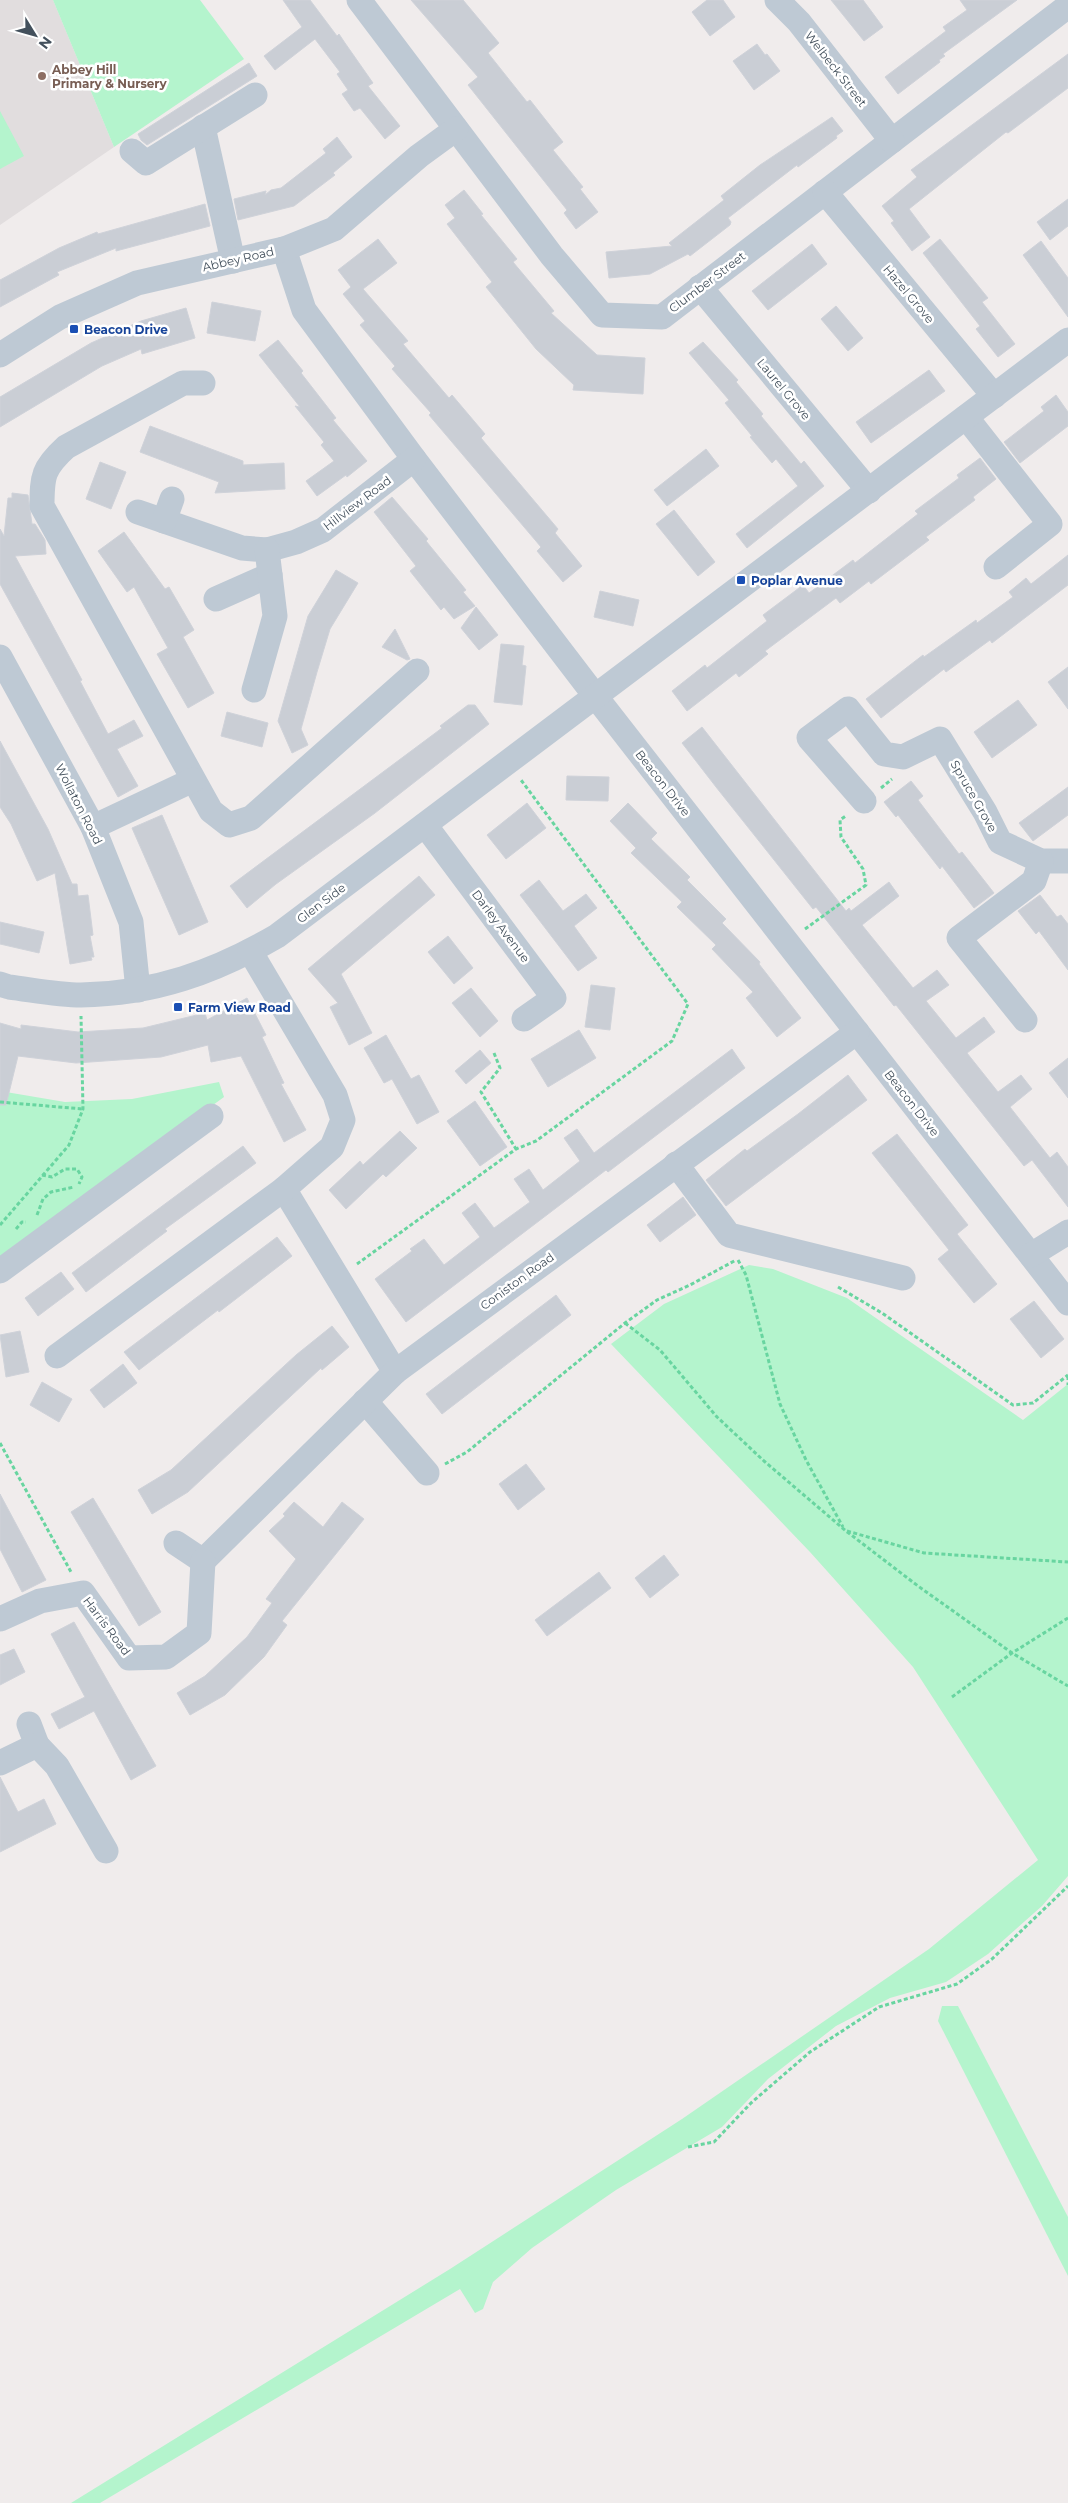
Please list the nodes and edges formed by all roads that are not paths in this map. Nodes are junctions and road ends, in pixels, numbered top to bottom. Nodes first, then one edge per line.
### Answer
1 (359, 0) edge
2 (777, 0) edge
3 (1068, 6) edge
4 (255, 95) dead end
5 (203, 127) junction
6 (456, 129) junction
7 (892, 141) junction
8 (132, 151) dead end
9 (825, 192) junction
10 (284, 249) junction
11 (234, 260) junction
12 (700, 287) junction
13 (1065, 348) edge
14 (0, 355) edge
15 (203, 383) dead end
16 (994, 396) junction
17 (966, 417) junction
18 (414, 459) junction
19 (869, 491) junction
20 (138, 512) dead end
21 (267, 550) junction
22 (996, 567) dead end
23 (270, 575) junction
24 (216, 599) dead end
25 (0, 657) edge
26 (418, 671) dead end
27 (254, 690) dead end
28 (596, 697) junction
29 (193, 780) junction
30 (864, 801) road end
31 (425, 825) junction
32 (93, 827) junction
33 (1068, 861) edge
34 (1041, 862) junction
35 (250, 951) junction
36 (0, 984) edge
37 (138, 990) junction
38 (524, 1019) dead end
39 (1025, 1020) dead end
40 (857, 1032) junction
41 (211, 1116) dead end
42 (676, 1164) junction
43 (284, 1189) junction
44 (1068, 1232) edge
45 (1030, 1255) junction
46 (0, 1271) edge
47 (903, 1278) dead end
48 (1068, 1303) edge
49 (57, 1356) dead end
50 (395, 1372) junction
51 (365, 1401) junction
52 (428, 1473) road end
53 (176, 1543) dead end
54 (204, 1561) junction
55 (0, 1619) edge
56 (0, 1764) edge
57 (106, 1851) dead end

1 - 6 street, Clumber Street
2 - 7 street, Welbeck Street
3 - 7 street, Clumber Street
4 - 5 street
5 - 8 street
5 - 11 street
6 - 10 street, Abbey Road
6 - 12 street, Clumber Street
7 - 9 street, Clumber Street
9 - 12 street, Clumber Street
9 - 16 street, Hazel Grove
10 - 11 street, Abbey Road
10 - 18 street, Beacon Drive
11 - 14 street, Abbey Road
12 - 19 street, Laurel Grove
13 - 16 street
15 - 29 street
16 - 17 street
17 - 19 street
17 - 22 street
18 - 21 street, Hillview Road
18 - 28 street, Beacon Drive
19 - 28 street
20 - 21 street, Hillview Road
21 - 23 street
23 - 24 street
23 - 27 street
25 - 32 street, Wollaton Road
26 - 29 street
28 - 31 street, Glen Side
28 - 40 street, Beacon Drive
29 - 32 street
30 - 34 street, Spruce Grove
31 - 35 street, Glen Side
31 - 38 street, Darley Avenue
32 - 37 street, Wollaton Road
33 - 34 street, Spruce Grove
34 - 39 street
35 - 37 street, Glen Side
35 - 43 street
36 - 37 street, Glen Side
40 - 42 street, Coniston Road
40 - 45 street, Beacon Drive
41 - 46 street
42 - 47 street
42 - 50 street, Coniston Road
43 - 49 street
43 - 50 street
44 - 45 street
45 - 48 street, Beacon Drive
50 - 51 street, Coniston Road
51 - 52 street
51 - 54 street, Coniston Road
53 - 54 street
54 - 55 street, Harris Road
56 - 57 street

